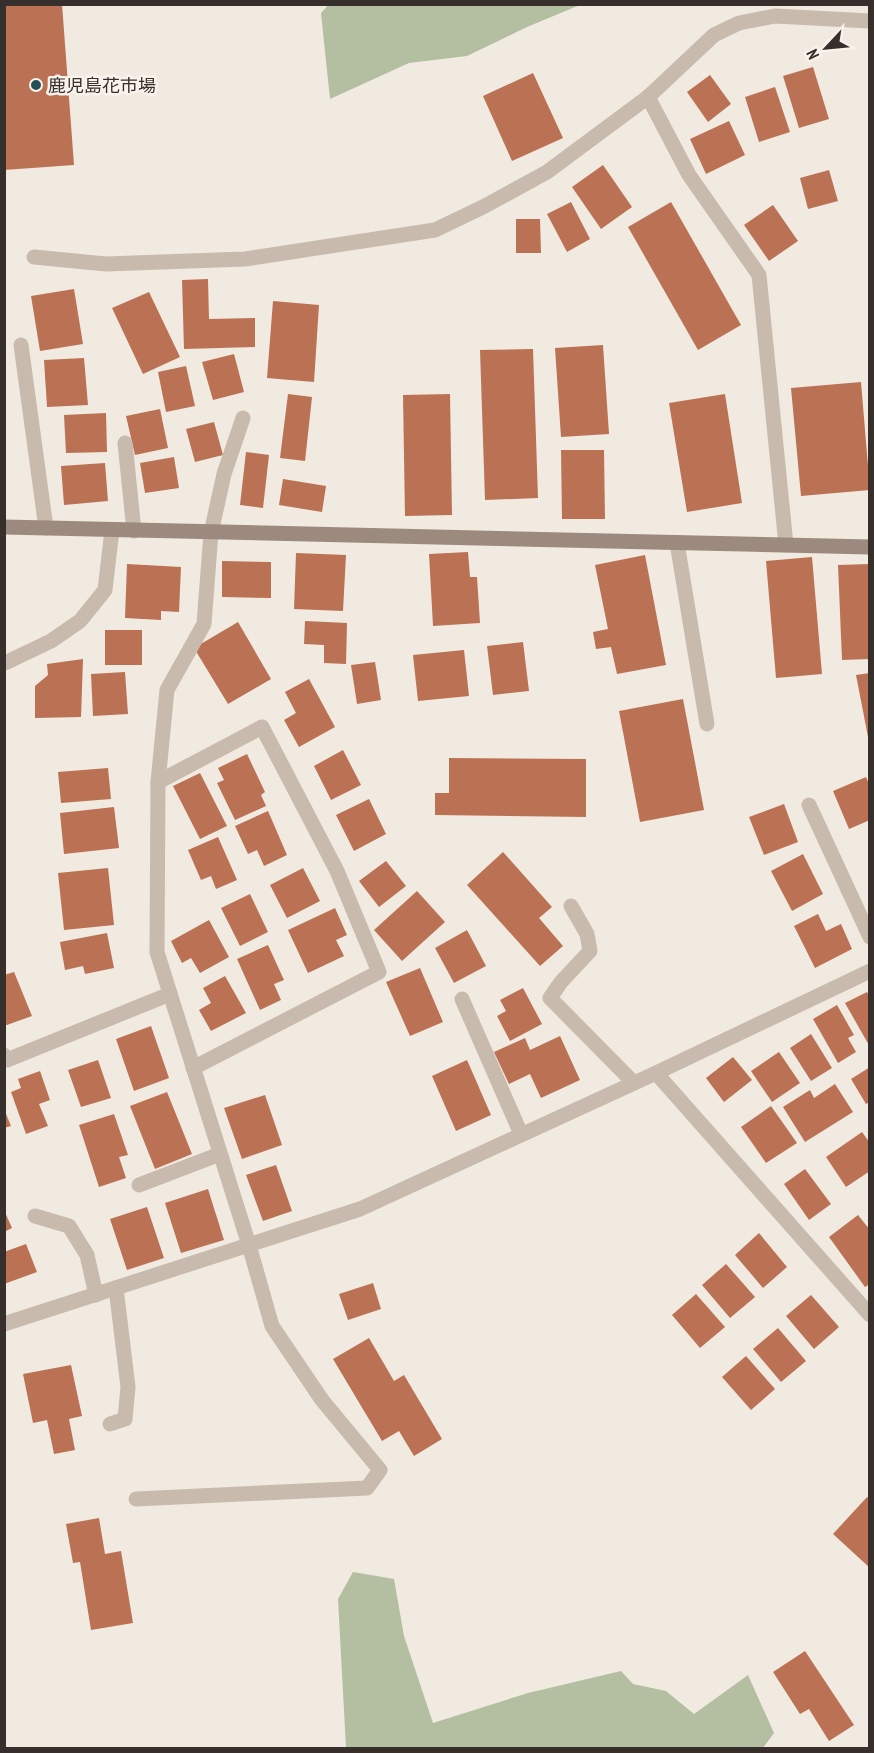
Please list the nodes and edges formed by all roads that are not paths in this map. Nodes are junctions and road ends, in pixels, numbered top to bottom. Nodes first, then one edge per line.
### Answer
1 (870, 21) edge
2 (648, 97) junction
3 (34, 257) dead end
4 (21, 345) dead end
5 (243, 418) dead end
6 (125, 443) dead end
7 (4, 527) edge
8 (46, 528) junction
9 (112, 530) junction
10 (134, 531) junction
11 (212, 533) junction
12 (677, 543) junction
13 (786, 545) junction
14 (870, 547) edge
15 (5, 663) edge
16 (707, 724) dead end
17 (158, 782) junction
18 (809, 805) dead end
19 (572, 906) dead end
20 (870, 937) edge
21 (870, 971) edge
22 (170, 994) junction
23 (462, 999) dead end
24 (4, 1055) edge
25 (194, 1068) junction
26 (656, 1073) junction
27 (634, 1083) junction
28 (522, 1134) junction
29 (220, 1154) junction
30 (139, 1185) dead end
31 (35, 1215) dead end
32 (249, 1245) junction
33 (116, 1288) junction
34 (96, 1295) junction
35 (867, 1310) edge
36 (4, 1324) edge
37 (110, 1424) dead end
38 (136, 1499) dead end

1 - 2 street
2 - 3 street
2 - 13 street
4 - 8 street
5 - 11 street
6 - 10 street
7 - 8 street
8 - 9 street
9 - 10 street
9 - 15 street
10 - 11 street
11 - 12 street
11 - 17 street
12 - 13 street
12 - 16 street
13 - 14 street
17 - 22 street
17 - 25 street
18 - 20 street
19 - 27 street
21 - 26 street
22 - 24 street
22 - 25 street
23 - 28 street
25 - 29 street
26 - 27 street
26 - 35 street
27 - 28 street
28 - 32 street
29 - 30 street
29 - 32 street
31 - 34 street
32 - 33 street
32 - 38 street
33 - 34 street
33 - 37 street
34 - 36 street

